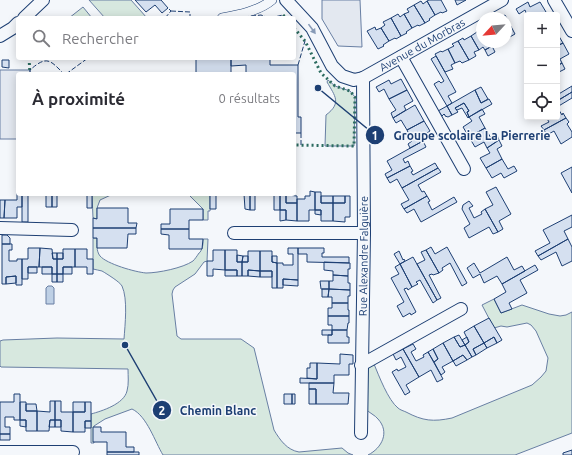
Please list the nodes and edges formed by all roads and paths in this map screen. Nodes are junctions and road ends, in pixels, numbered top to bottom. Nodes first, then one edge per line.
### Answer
1 (43, 0) edge
2 (272, 0) edge
3 (286, 0) edge
4 (554, 0) edge
5 (499, 1) edge
6 (26, 16) edge
7 (230, 16) edge
8 (16, 25) edge
9 (572, 31) edge
10 (0, 36) edge
11 (401, 57) junction
12 (364, 78) junction
13 (464, 169) dead end
14 (0, 228) edge
15 (72, 230) dead end
16 (234, 233) dead end
17 (364, 233) junction
18 (461, 309) dead end
19 (361, 365) junction
20 (360, 433) dead end
21 (0, 452) edge
22 (74, 452) dead end

1 - 6 street
2 - 7 street
3 -> 12 street
4 - 9 street
5 - 11 street, Avenue du Morbras
8 - 10 street
11 - 12 street, Avenue du Morbras
11 - 13 street
12 - 17 street, Rue Alexandre Falguière
14 - 15 street
16 - 17 street
17 - 19 street, Rue Alexandre Falguière
18 - 19 street
19 - 20 street, Rue Alexandre Falguière
21 - 22 street

